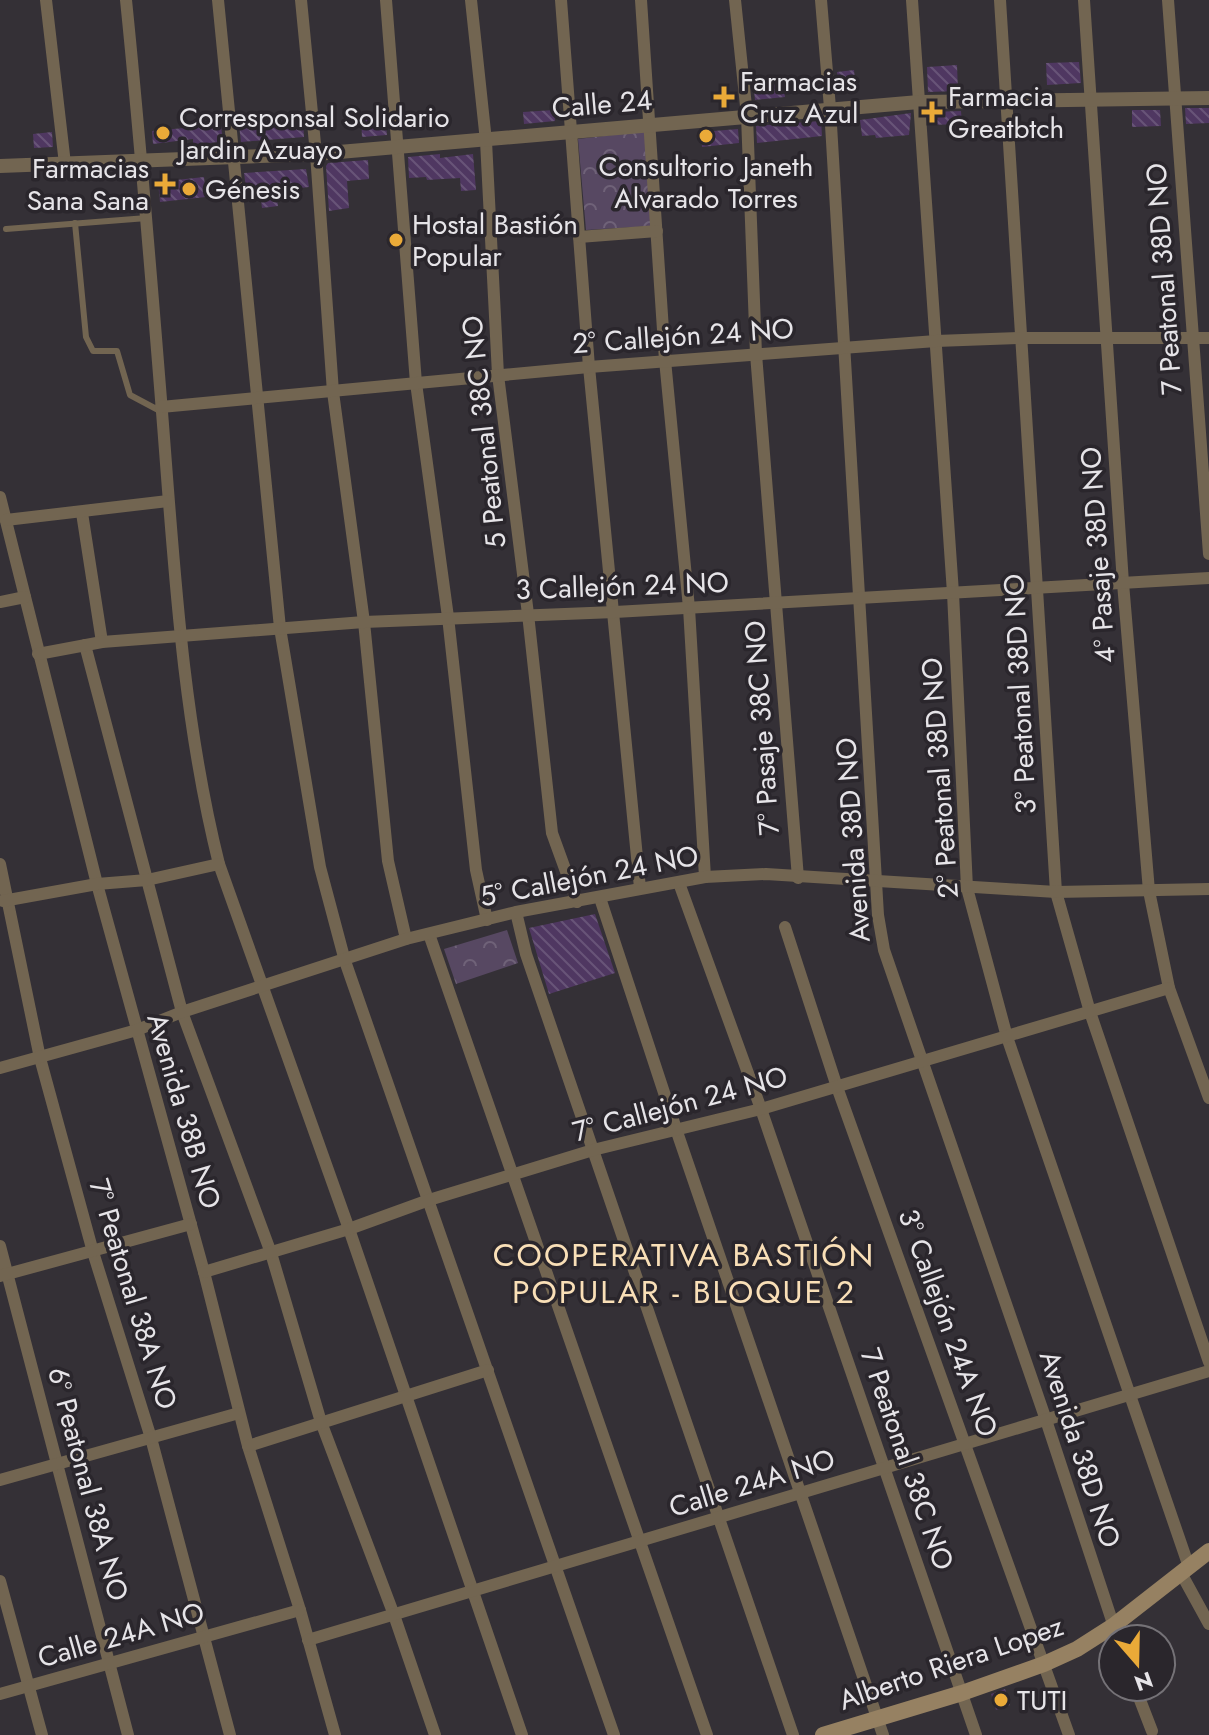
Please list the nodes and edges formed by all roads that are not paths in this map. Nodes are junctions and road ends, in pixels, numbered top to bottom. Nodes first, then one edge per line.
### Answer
1 (46, 0) edge
2 (126, 0) edge
3 (218, 0) edge
4 (301, 0) edge
5 (386, 0) edge
6 (471, 0) edge
7 (561, 0) edge
8 (641, 0) edge
9 (735, 0) edge
10 (821, 0) edge
11 (912, 0) edge
12 (1000, 0) edge
13 (1084, 0) edge
14 (1168, 0) edge
15 (1209, 98) edge
16 (1175, 99) junction
17 (1005, 100) junction
18 (1091, 100) junction
19 (919, 102) junction
20 (830, 108) junction
21 (747, 116) junction
22 (651, 126) junction
23 (572, 133) junction
24 (486, 141) junction
25 (399, 148) junction
26 (316, 154) junction
27 (234, 157) junction
28 (142, 161) junction
29 (65, 164) junction
30 (0, 166) edge
31 (147, 218) junction
32 (75, 223) junction
33 (6, 229) dead end
34 (657, 231) junction
35 (579, 237) junction
36 (1021, 338) junction
37 (1108, 338) junction
38 (1193, 338) junction
39 (1209, 338) edge
40 (936, 341) junction
41 (845, 349) junction
42 (756, 354) junction
43 (665, 360) junction
44 (589, 367) junction
45 (498, 375) junction
46 (416, 383) junction
47 (333, 392) junction
48 (256, 400) junction
49 (162, 410) junction
50 (0, 497) edge
51 (168, 501) junction
52 (82, 513) junction
53 (6, 520) junction
54 (1209, 554) edge
55 (1209, 578) edge
56 (1123, 583) junction
57 (1037, 588) junction
58 (953, 593) junction
59 (25, 597) junction
60 (860, 598) junction
61 (0, 602) edge
62 (777, 603) junction
63 (689, 608) junction
64 (615, 612) junction
65 (528, 614) junction
66 (448, 617) junction
67 (364, 622) junction
68 (280, 628) junction
69 (180, 635) junction
70 (102, 642) junction
71 (85, 645) junction
72 (38, 654) junction
73 (0, 864) edge
74 (219, 864) junction
75 (705, 877) junction
76 (798, 878) junction
77 (147, 880) junction
78 (877, 882) junction
79 (679, 883) junction
80 (97, 884) junction
81 (640, 888) junction
82 (967, 888) junction
83 (1209, 889) edge
84 (1149, 891) junction
85 (1056, 892) junction
86 (600, 898) junction
87 (4, 901) edge
88 (577, 902) junction
89 (516, 912) junction
90 (487, 920) junction
91 (785, 927) dead end
92 (429, 934) junction
93 (406, 939) junction
94 (345, 961) junction
95 (264, 986) junction
96 (1169, 988) junction
97 (182, 1012) junction
98 (1090, 1012) junction
99 (137, 1030) junction
100 (1007, 1037) junction
101 (40, 1058) junction
102 (922, 1060) junction
103 (0, 1068) edge
104 (837, 1087) junction
105 (1209, 1098) edge
106 (761, 1109) junction
107 (676, 1129) junction
108 (593, 1150) junction
109 (511, 1175) junction
110 (429, 1200) junction
111 (191, 1224) junction
112 (349, 1229) junction
113 (0, 1246) edge
114 (93, 1252) junction
115 (271, 1253) junction
116 (204, 1272) junction
117 (4, 1275) edge
118 (1209, 1362) edge
119 (488, 1370) junction
120 (1209, 1371) edge
121 (1130, 1395) junction
122 (406, 1396) junction
123 (239, 1413) junction
124 (1046, 1420) junction
125 (321, 1422) junction
126 (151, 1438) junction
127 (966, 1444) junction
128 (248, 1446) junction
129 (57, 1464) junction
130 (886, 1468) junction
131 (0, 1480) edge
132 (801, 1493) junction
133 (719, 1518) junction
134 (640, 1542) junction
135 (1209, 1551) edge
136 (556, 1567) junction
137 (1185, 1570) junction
138 (0, 1581) edge
139 (473, 1592) junction
140 (300, 1610) junction
141 (394, 1615) junction
142 (1112, 1623) edge
143 (1125, 1623) edge
144 (1209, 1624) edge
145 (204, 1637) junction
146 (308, 1640) junction
147 (1097, 1640) edge
148 (110, 1663) junction
149 (1044, 1664) junction
150 (28, 1686) junction
151 (962, 1693) junction
152 (0, 1694) edge
153 (1141, 1703) edge
154 (880, 1727) edge
155 (1152, 1731) dead end
156 (42, 1735) edge
157 (128, 1735) edge
158 (230, 1735) edge
159 (335, 1735) edge
160 (435, 1735) edge
161 (522, 1735) edge
162 (614, 1735) edge
163 (707, 1735) edge
164 (793, 1735) edge
165 (823, 1735) edge
166 (976, 1735) edge
167 (1069, 1735) edge

1 - 29 street
2 - 28 street
3 - 27 street
4 - 26 street
5 - 25 street
6 - 24 street, 5 Peatonal 38C NO
7 - 23 street
8 - 22 street
9 - 21 street, 7° Pasaje 38C NO
10 - 20 street, Avenida 38D NO
11 - 19 street, 2° Peatonal 38D NO
12 - 17 street, 3° Peatonal 38D NO
13 - 18 street, 4° Pasaje 38D NO
14 - 16 street, 7 Peatonal 38D NO
15 - 16 street, Calle 24
16 - 18 street, Calle 24
16 - 38 street, 7 Peatonal 38D NO
17 - 18 street, Calle 24
17 - 19 street, Calle 24
17 - 36 street, 3° Peatonal 38D NO
18 - 37 street, 4° Pasaje 38D NO
19 - 20 street, Calle 24
19 - 40 street, 2° Peatonal 38D NO
20 - 21 street, Calle 24
20 - 41 street, Avenida 38D NO
21 - 22 street, Calle 24
21 - 42 street, 7° Pasaje 38C NO
22 - 23 street, Calle 24
22 - 34 street
23 - 24 street, Calle 24
23 - 35 street
24 - 25 street, Calle 24
24 - 45 street, 5 Peatonal 38C NO
25 - 26 street, Calle 24
25 - 46 street
26 - 27 street, Calle 24
26 - 47 street
27 - 28 street, Calle 24
27 - 48 street
28 - 29 street, Calle 24
28 - 31 street
29 - 30 street, Calle 24
31 - 32 lane
31 - 49 street
32 - 33 lane
32 - 49 lane
34 - 35 street
34 - 43 street
35 - 44 street
36 - 37 street, 2° Callejón 24 NO
36 - 40 street, 2° Callejón 24 NO
36 - 57 street, 3° Peatonal 38D NO
37 - 38 street, 2° Callejón 24 NO
37 - 56 street, 4° Pasaje 38D NO
38 - 39 street, 2° Callejón 24 NO
38 - 54 street, 7 Peatonal 38D NO
40 - 41 street, 2° Callejón 24 NO
40 - 58 street, 2° Peatonal 38D NO
41 - 42 street, 2° Callejón 24 NO
41 - 60 street, Avenida 38D NO
42 - 43 street, 2° Callejón 24 NO
42 - 62 street, 7° Pasaje 38C NO
43 - 44 street, 2° Callejón 24 NO
43 - 63 street
44 - 45 street, 2° Callejón 24 NO
44 - 64 street
45 - 46 street, 2° Callejón 24 NO
45 - 65 street, 5 Peatonal 38C NO
46 - 47 street, 2° Callejón 24 NO
46 - 66 street
47 - 48 street, 2° Callejón 24 NO
47 - 67 street
48 - 49 street, 2° Callejón 24 NO
48 - 68 street
49 - 51 street
50 - 53 street, Avenida 38B NO
51 - 52 street
51 - 69 street
52 - 53 street
52 - 70 street
53 - 59 street, Avenida 38B NO
55 - 56 street, 3 Callejón 24 NO
56 - 57 street, 3 Callejón 24 NO
56 - 84 street, 4° Pasaje 38D NO
57 - 58 street, 3 Callejón 24 NO
57 - 85 street, 3° Peatonal 38D NO
58 - 60 street, 3 Callejón 24 NO
58 - 82 street, 2° Peatonal 38D NO
59 - 61 street
59 - 72 street, Avenida 38B NO
60 - 62 street, 3 Callejón 24 NO
60 - 78 street, Avenida 38D NO
62 - 63 street, 3 Callejón 24 NO
62 - 76 street, 7° Pasaje 38C NO
63 - 64 street, 3 Callejón 24 NO
63 - 75 street
64 - 65 street, 3 Callejón 24 NO
64 - 81 street
65 - 66 street, 3 Callejón 24 NO
65 - 88 street, 5 Peatonal 38C NO
66 - 67 street, 3 Callejón 24 NO
66 - 90 street
67 - 68 street, 3 Callejón 24 NO
67 - 93 street
68 - 69 street, 3 Callejón 24 NO
68 - 94 street
69 - 70 street, 3 Callejón 24 NO
69 - 74 street
70 - 71 street, 3 Callejón 24 NO
71 - 72 street, 3 Callejón 24 NO
71 - 77 street
72 - 80 street, Avenida 38B NO
73 - 87 street, 7° Peatonal 38A NO
74 - 77 street
74 - 95 street
75 - 76 street, 5° Callejón 24 NO
75 - 79 street, 5° Callejón 24 NO
76 - 78 street, 5° Callejón 24 NO
77 - 80 street
77 - 97 street
78 - 82 street, 5° Callejón 24 NO
78 - 102 street, Avenida 38D NO
79 - 81 street, 5° Callejón 24 NO
79 - 106 street, 7 Peatonal 38C NO
80 - 87 street
80 - 99 street, Avenida 38B NO
81 - 86 street, 5° Callejón 24 NO
82 - 85 street, 5° Callejón 24 NO
82 - 100 street, 2° Peatonal 38D NO
83 - 84 street, 5° Callejón 24 NO
84 - 85 street, 5° Callejón 24 NO
84 - 96 street, 4° Pasaje 38D NO
85 - 98 street, 3° Peatonal 38D NO
86 - 88 street, 5° Callejón 24 NO
86 - 107 street
87 - 101 street, 7° Peatonal 38A NO
88 - 89 street, 5° Callejón 24 NO
89 - 90 street, 5° Callejón 24 NO
89 - 108 street
90 - 92 street, 5° Callejón 24 NO
91 - 104 street, 3° Callejón 24A NO
92 - 93 street, 5° Callejón 24 NO
92 - 109 street
93 - 94 street, 5° Callejón 24 NO
94 - 95 street, 5° Callejón 24 NO
94 - 110 street
95 - 97 street, 5° Callejón 24 NO
95 - 112 street
96 - 98 street, 7° Callejón 24 NO
96 - 105 street, 4° Pasaje 38D NO
97 - 99 street, 5° Callejón 24 NO
97 - 115 street
98 - 100 street, 7° Callejón 24 NO
98 - 118 street, 3° Peatonal 38D NO
99 - 101 street, 5° Callejón 24 NO
99 - 111 street, Avenida 38B NO
100 - 102 street, 7° Callejón 24 NO
100 - 121 street, 2° Peatonal 38D NO
101 - 103 street, 5° Callejón 24 NO
101 - 114 street, 7° Peatonal 38A NO
102 - 104 street, 7° Callejón 24 NO
102 - 124 street, Avenida 38D NO
104 - 106 street, 7° Callejón 24 NO
104 - 127 street, 3° Callejón 24A NO
106 - 107 street, 7° Callejón 24 NO
106 - 130 street, 7 Peatonal 38C NO
107 - 108 street, 7° Callejón 24 NO
107 - 132 street
108 - 109 street, 7° Callejón 24 NO
108 - 133 street
109 - 110 street, 7° Callejón 24 NO
109 - 134 street
110 - 112 street, 7° Callejón 24 NO
110 - 119 street
111 - 114 street
111 - 116 street, Avenida 38B NO
112 - 115 street, 7° Callejón 24 NO
112 - 122 street
113 - 117 street, 6º Peatonal 38A NO
114 - 117 street
114 - 126 street, 7° Peatonal 38A NO
115 - 116 street, 7° Callejón 24 NO
115 - 125 street
116 - 123 street, Avenida 38B NO
117 - 129 street, 6º Peatonal 38A NO
119 - 122 street
119 - 136 street
120 - 121 street, Calle 24A NO
121 - 124 street, Calle 24A NO
121 - 137 street, 2° Peatonal 38D NO
122 - 125 street
122 - 139 street
123 - 126 street
123 - 128 street, Avenida 38B NO
124 - 127 street, Calle 24A NO
124 - 142 street, Avenida 38D NO
125 - 128 street
125 - 141 street
126 - 129 street
126 - 145 street, 7° Peatonal 38A NO
127 - 130 street, Calle 24A NO
127 - 149 street, 3° Callejón 24A NO
128 - 140 street, Avenida 38B NO
129 - 131 street
129 - 148 street, 6º Peatonal 38A NO
130 - 132 street, Calle 24A NO
130 - 151 street, 7 Peatonal 38C NO
132 - 133 street, Calle 24A NO
132 - 154 street
133 - 134 street, Calle 24A NO
133 - 164 street
134 - 136 street, Calle 24A NO
134 - 163 street
135 - 137 main road, Alberto Riera Lopez
136 - 139 street, Calle 24A NO
136 - 162 street
137 - 143 main road, Alberto Riera Lopez
137 - 144 street, 2° Peatonal 38D NO
138 - 150 street
139 - 141 street, Calle 24A NO
139 - 161 street
140 - 145 street, Calle 24A NO
140 - 146 street, Avenida 38B NO
141 - 146 street, Calle 24A NO
141 - 160 street
145 - 148 street, Calle 24A NO
145 - 158 street, 7° Peatonal 38A NO
146 - 159 street, Avenida 38B NO
147 - 149 main road, Alberto Riera Lopez
148 - 150 street, Calle 24A NO
148 - 157 street, 6º Peatonal 38A NO
149 - 151 main road, Alberto Riera Lopez
149 - 167 street, 3° Callejón 24A NO
150 - 152 street, Calle 24A NO
150 - 156 street
151 - 154 main road, Alberto Riera Lopez
151 - 166 street, 7 Peatonal 38C NO
153 - 155 street
154 - 165 main road, Alberto Riera Lopez

